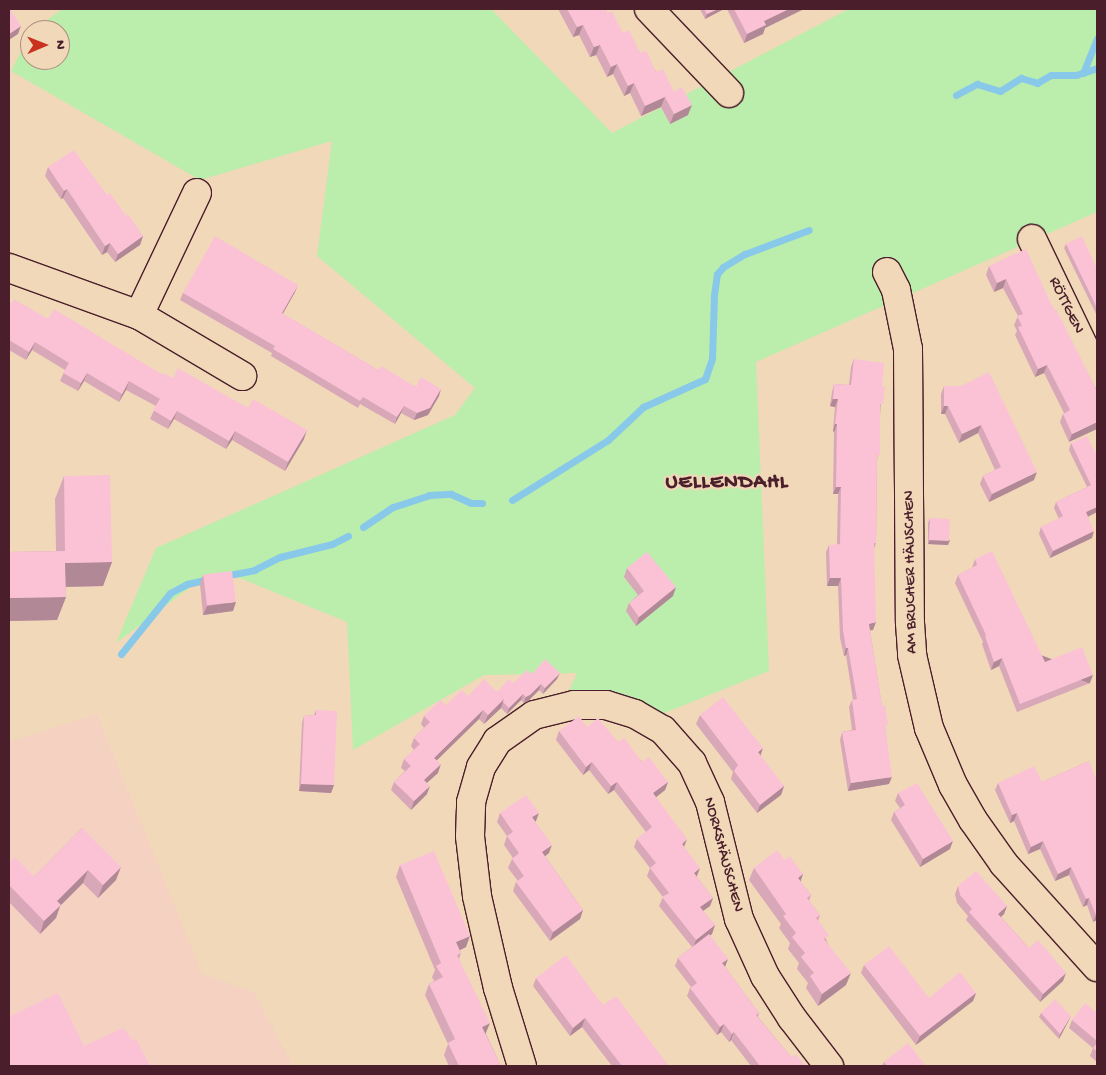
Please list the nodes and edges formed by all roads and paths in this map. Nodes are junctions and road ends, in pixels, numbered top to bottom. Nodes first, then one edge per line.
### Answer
1 (648, 9) edge
2 (729, 93) dead end
3 (197, 193) dead end
4 (1032, 239) dead end
5 (9, 268) edge
6 (887, 272) dead end
7 (138, 316) junction
8 (1097, 374) edge
9 (242, 376) dead end
10 (1097, 967) edge
11 (522, 1066) edge
12 (830, 1066) edge

1 - 2 street
3 - 7 street
4 - 8 street, RÖTTGEN
5 - 7 street
6 - 10 street, AM BRUCHER HÄUSCHEN
7 - 9 street
11 - 12 street, NORKSHÄUSCHEN

